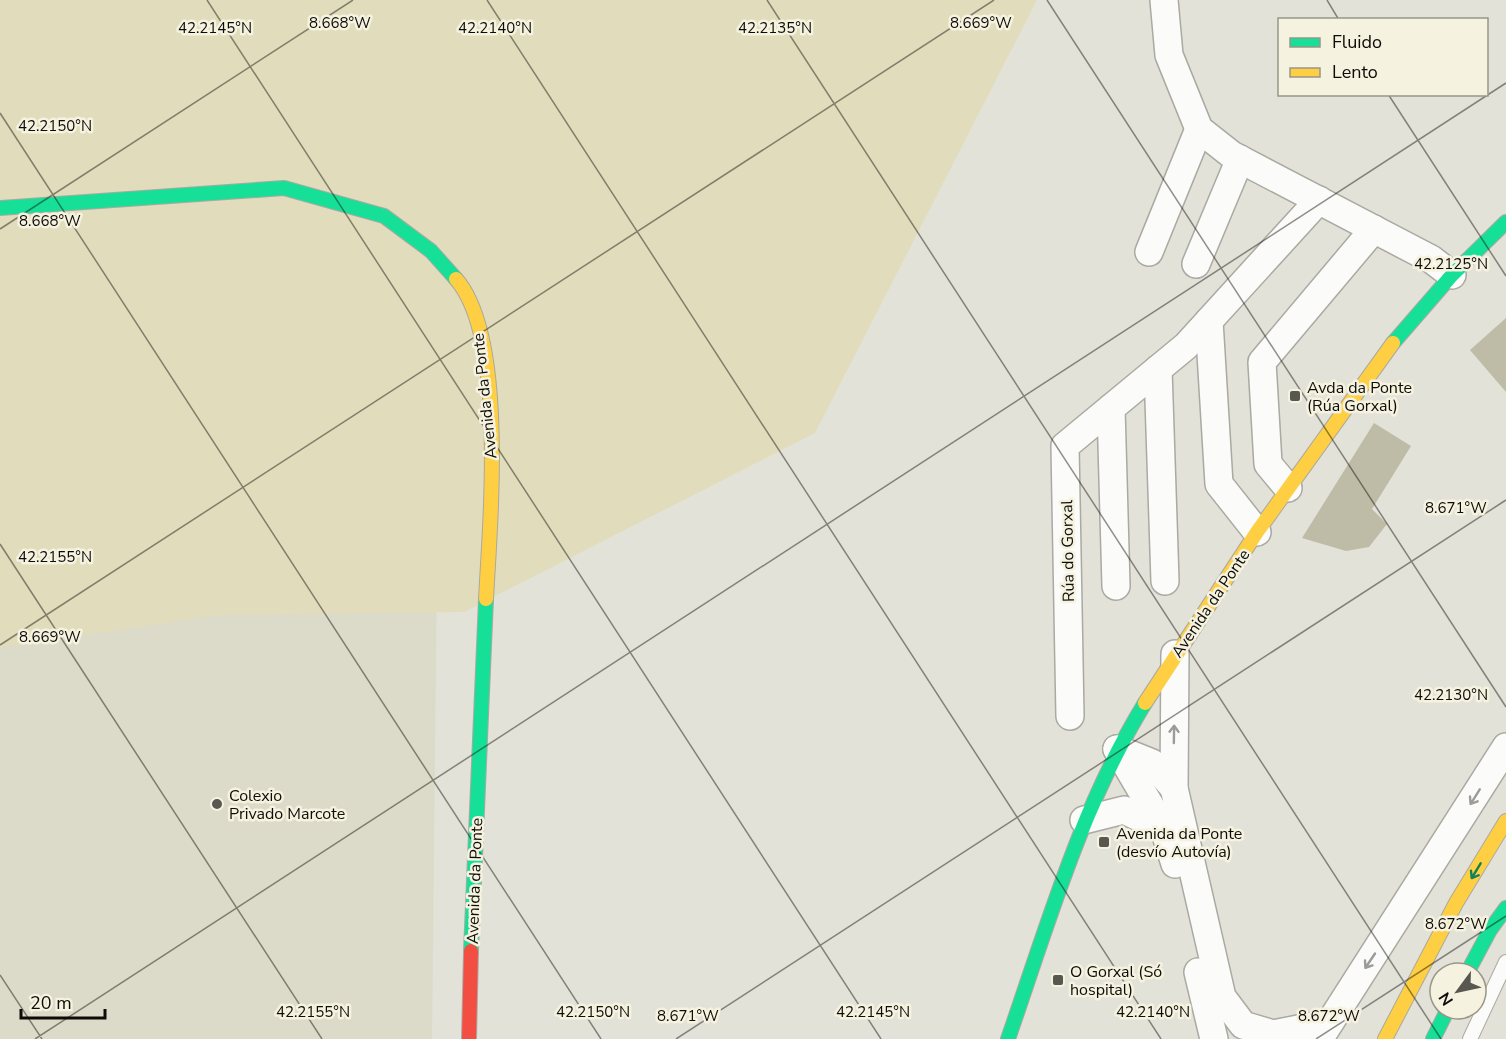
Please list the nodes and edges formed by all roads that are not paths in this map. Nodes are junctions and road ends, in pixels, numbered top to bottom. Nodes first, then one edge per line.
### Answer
1 (1164, 0) edge
2 (1199, 129) junction
3 (1240, 159) junction
4 (1319, 200) junction
5 (0, 208) edge
6 (1506, 222) edge
7 (1374, 229) junction
8 (1149, 252) dead end
9 (1196, 264) dead end
10 (1452, 275) junction
11 (1209, 321) junction
12 (1158, 369) junction
13 (1111, 408) junction
14 (1288, 488) junction
15 (1257, 532) junction
16 (1164, 581) dead end
17 (1116, 586) dead end
18 (1175, 654) junction
19 (1070, 716) dead end
20 (1506, 747) edge
21 (1117, 749) junction
22 (1174, 788) junction
23 (1084, 820) junction
24 (1506, 821) edge
25 (1164, 830) junction
26 (1506, 908) edge
27 (1473, 961) edge
28 (1506, 962) edge
29 (1442, 1021) edge
30 (1324, 1031) edge
31 (1272, 1037) edge
32 (469, 1039) edge
33 (1008, 1039) edge
34 (1214, 1039) edge
35 (1385, 1039) edge
36 (1432, 1039) edge
37 (1470, 1039) edge

1 - 2 street
2 - 3 street
2 - 8 street
3 - 4 street
3 - 9 street
4 - 7 street
4 - 11 street, Rúa do Gorxal
5 - 32 main road, Avenida da Ponte
6 - 10 main road, Avenida da Ponte
7 - 10 street
7 - 14 street
10 - 14 main road, Avenida da Ponte
11 - 12 street, Rúa do Gorxal
11 - 15 street
12 - 13 street, Rúa do Gorxal
12 - 16 street
13 - 17 street
13 - 19 street, Rúa do Gorxal
14 - 15 main road, Avenida da Ponte
15 - 18 main road, Avenida da Ponte
18 - 21 main road, Avenida da Ponte
22 -> 18 street
20 -> 30 street
21 - 22 street
21 - 23 main road, Avenida da Ponte
21 - 25 street
22 - 31 street
23 - 25 street
23 - 33 main road, Avenida da Ponte
24 -> 35 main road
25 - 34 street
26 - 27 main road
28 - 37 lane
29 - 36 main road
30 - 31 street

